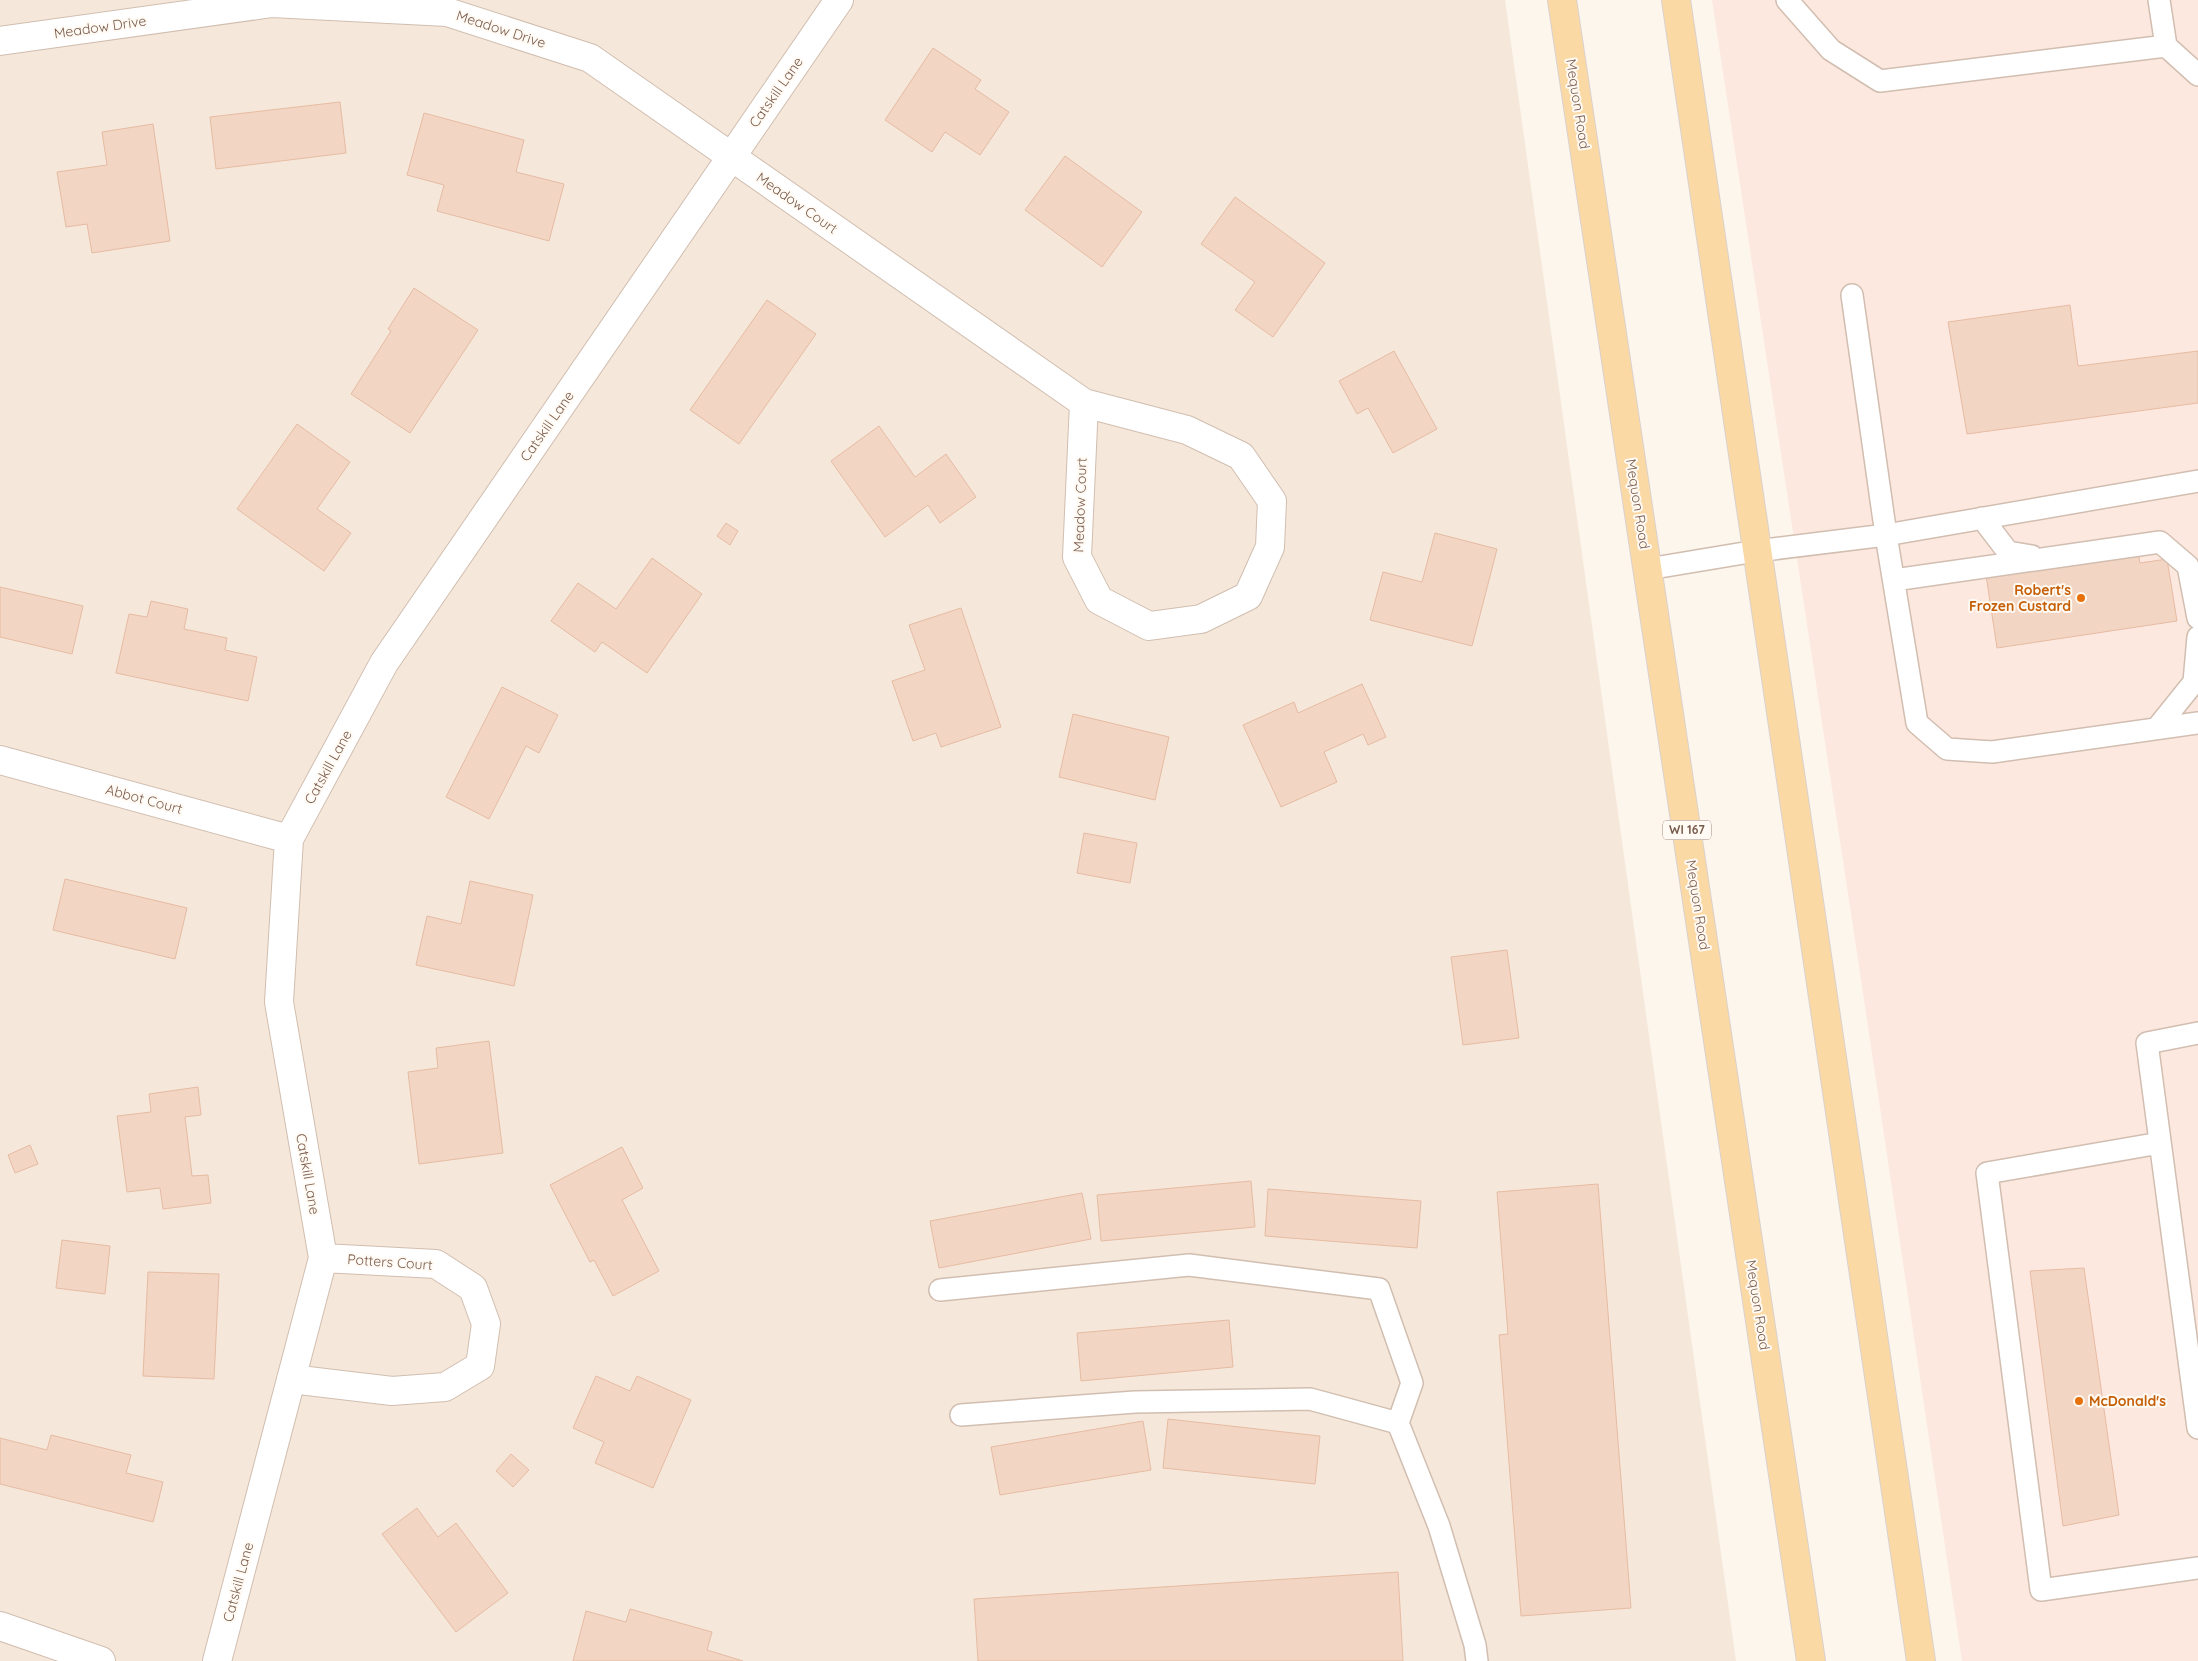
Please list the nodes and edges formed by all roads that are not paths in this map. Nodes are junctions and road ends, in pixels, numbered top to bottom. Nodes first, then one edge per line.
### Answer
1 (839, 0) edge
2 (1562, 0) edge
3 (1676, 0) edge
4 (1787, 0) edge
5 (2159, 0) edge
6 (0, 42) edge
7 (2166, 46) junction
8 (2198, 75) edge
9 (731, 158) junction
10 (1852, 295) dead end
11 (1084, 403) junction
12 (2198, 480) edge
13 (1982, 518) junction
14 (1886, 535) junction
15 (1756, 552) junction
16 (2047, 558) junction
17 (1648, 569) junction
18 (1894, 580) junction
19 (2198, 618) edge
20 (2198, 637) edge
21 (2198, 723) edge
22 (2157, 728) junction
23 (0, 760) edge
24 (289, 838) junction
25 (2198, 1034) edge
26 (2160, 1143) junction
27 (323, 1258) junction
28 (940, 1290) dead end
29 (291, 1379) junction
30 (961, 1415) dead end
31 (1398, 1423) junction
32 (2198, 1428) edge
33 (2198, 1568) edge
34 (0, 1626) edge
35 (101, 1661) edge
36 (217, 1661) edge
37 (1477, 1661) edge
38 (1811, 1661) edge
39 (1921, 1661) edge

1 - 9 street, Catskill Lane
2 - 17 main road, Mequon Road / WI 167
3 - 15 main road
4 - 7 lane
5 - 7 lane
6 - 9 street, Meadow Drive
7 - 8 lane
9 - 11 street, Meadow Court
9 - 24 street, Catskill Lane
10 - 14 lane
11 - 11 street, Meadow Court
12 - 13 lane
13 - 14 lane
13 - 16 lane
14 - 15 lane
14 - 18 lane
15 - 17 lane
15 - 39 main road
16 - 18 lane
16 - 19 lane
17 - 38 main road, Mequon Road / WI 167
18 - 22 lane
20 - 22 lane
21 - 22 lane
23 - 24 street, Abbot Court
24 - 27 street, Catskill Lane
25 - 26 lane
26 - 32 lane
26 - 33 lane
27 - 29 street, Catskill Lane
27 - 29 street, Potters Court
28 - 31 lane
29 - 36 street, Catskill Lane
30 - 31 lane
31 - 37 lane
34 - 35 street

